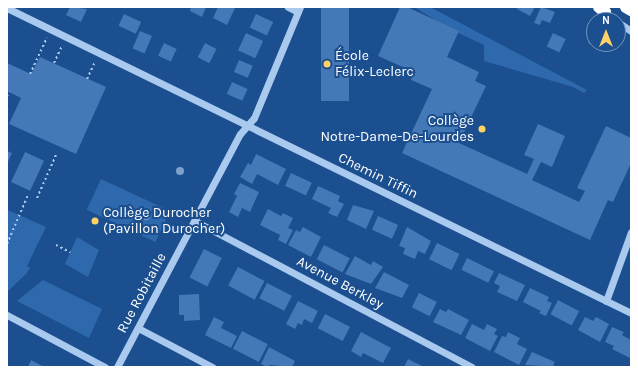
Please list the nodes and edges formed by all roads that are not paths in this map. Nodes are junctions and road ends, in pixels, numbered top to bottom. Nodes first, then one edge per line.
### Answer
1 (288, 7) edge
2 (626, 7) edge
3 (7, 8) edge
4 (299, 9) edge
5 (631, 10) edge
6 (246, 126) junction
7 (195, 222) junction
8 (631, 232) edge
9 (606, 301) junction
10 (631, 312) edge
11 (7, 315) edge
12 (138, 328) junction
13 (105, 367) edge
14 (117, 367) edge
15 (212, 367) edge
16 (472, 367) edge

1 - 4 street
2 - 5 highway
3 - 6 street, Chemin Tiffin
4 - 6 street, Rue Robitaille
6 - 7 street, Rue Robitaille
6 - 9 street, Chemin Tiffin
7 - 12 street, Rue Robitaille
7 - 16 street, Avenue Berkley
8 - 9 street
9 - 10 street, Chemin Tiffin
11 - 13 street
12 - 14 street, Rue Robitaille
12 - 15 street

